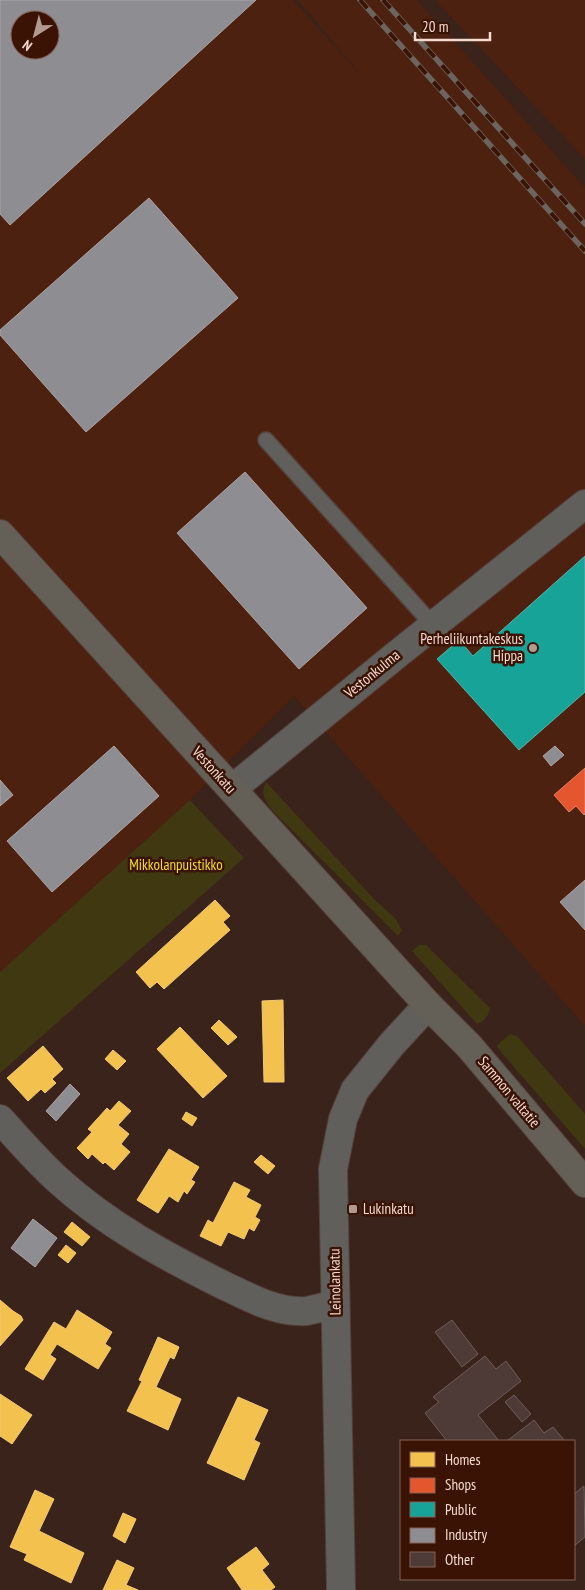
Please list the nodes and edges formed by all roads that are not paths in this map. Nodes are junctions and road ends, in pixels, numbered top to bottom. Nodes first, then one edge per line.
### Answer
1 (266, 440) dead end
2 (585, 504) edge
3 (0, 534) edge
4 (433, 625) junction
5 (232, 789) junction
6 (428, 1005) junction
7 (0, 1120) edge
8 (585, 1183) edge
9 (335, 1304) junction
10 (340, 1590) edge

1 - 4 lane
2 - 4 street, Vestonkulma
3 - 5 main road, Vestonkatu
4 - 5 street, Vestonkulma
5 - 6 main road, Vestonkatu
6 - 8 main road, Sammon valtatie
6 - 9 street, Leinolankatu
7 - 9 street
9 - 10 street, Leinolankatu

